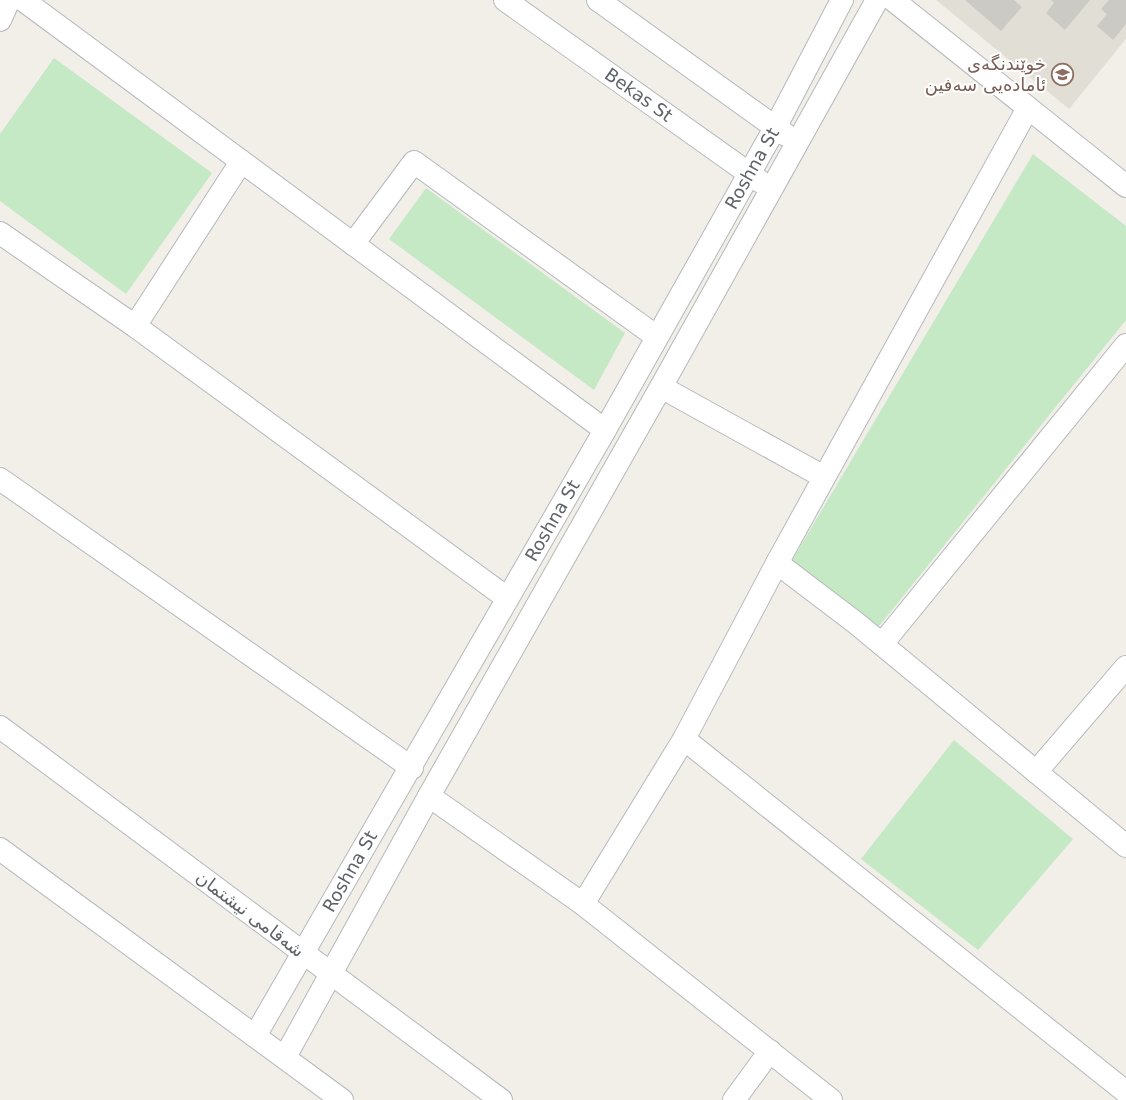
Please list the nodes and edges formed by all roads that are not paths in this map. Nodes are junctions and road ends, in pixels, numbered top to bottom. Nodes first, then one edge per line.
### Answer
1 (9, 0) edge
2 (23, 0) edge
3 (505, 0) edge
4 (598, 0) edge
5 (842, 0) edge
6 (877, 0) edge
7 (893, 0) edge
8 (0, 20) edge
9 (1028, 108) junction
10 (775, 128) junction
11 (797, 143) junction
12 (241, 162) junction
13 (750, 174) junction
14 (1126, 186) edge
15 (771, 189) junction
16 (0, 233) edge
17 (353, 244) junction
18 (135, 326) junction
19 (657, 337) junction
20 (1126, 345) edge
21 (661, 387) junction
22 (605, 430) junction
23 (824, 477) junction
24 (0, 479) edge
25 (776, 563) junction
26 (507, 598) junction
27 (882, 644) junction
28 (1126, 667) edge
29 (0, 727) edge
30 (684, 739) junction
31 (412, 768) junction
32 (1036, 772) junction
33 (429, 796) junction
34 (1126, 846) edge
35 (0, 849) edge
36 (583, 904) junction
37 (302, 954) junction
38 (332, 974) junction
39 (255, 1036) junction
40 (770, 1051) junction
41 (285, 1057) junction
42 (1126, 1092) edge
43 (342, 1100) edge
44 (501, 1100) edge
45 (734, 1100) edge
46 (831, 1100) edge

1 - 8 street
2 - 12 street
3 - 13 street, Bekas St
4 - 10 street
5 - 10 street, Roshna St
6 - 11 street, Roshna St
7 - 9 street
9 - 14 street
9 - 23 street
10 - 11 street
10 - 13 street, Roshna St
11 - 15 street, Roshna St
12 - 17 street
12 - 18 street
13 - 15 street, Bekas St
13 - 19 street, Roshna St
15 - 21 street, Roshna St
16 - 18 street
17 - 19 street
17 - 22 street
18 - 26 street
19 - 22 street, Roshna St
20 - 27 street
21 - 23 street
21 - 33 street, Roshna St
22 - 26 street, Roshna St
23 - 25 street
24 - 31 street
25 - 27 street
25 - 30 street
26 - 31 street, Roshna St
27 - 32 street
28 - 32 street
29 - 37 street, شەقامی نیشتمان
30 - 36 street
30 - 42 street
31 - 37 street, Roshna St
32 - 34 street
33 - 36 street
33 - 38 street, Roshna St
35 - 39 street
36 - 40 street
37 - 38 street, شەقامی نیشتمان
37 - 39 street, Roshna St
38 - 41 street, Roshna St
38 - 44 street, شەقامی نیشتمان
39 - 41 street
40 - 45 street
40 - 46 street
41 - 43 street

